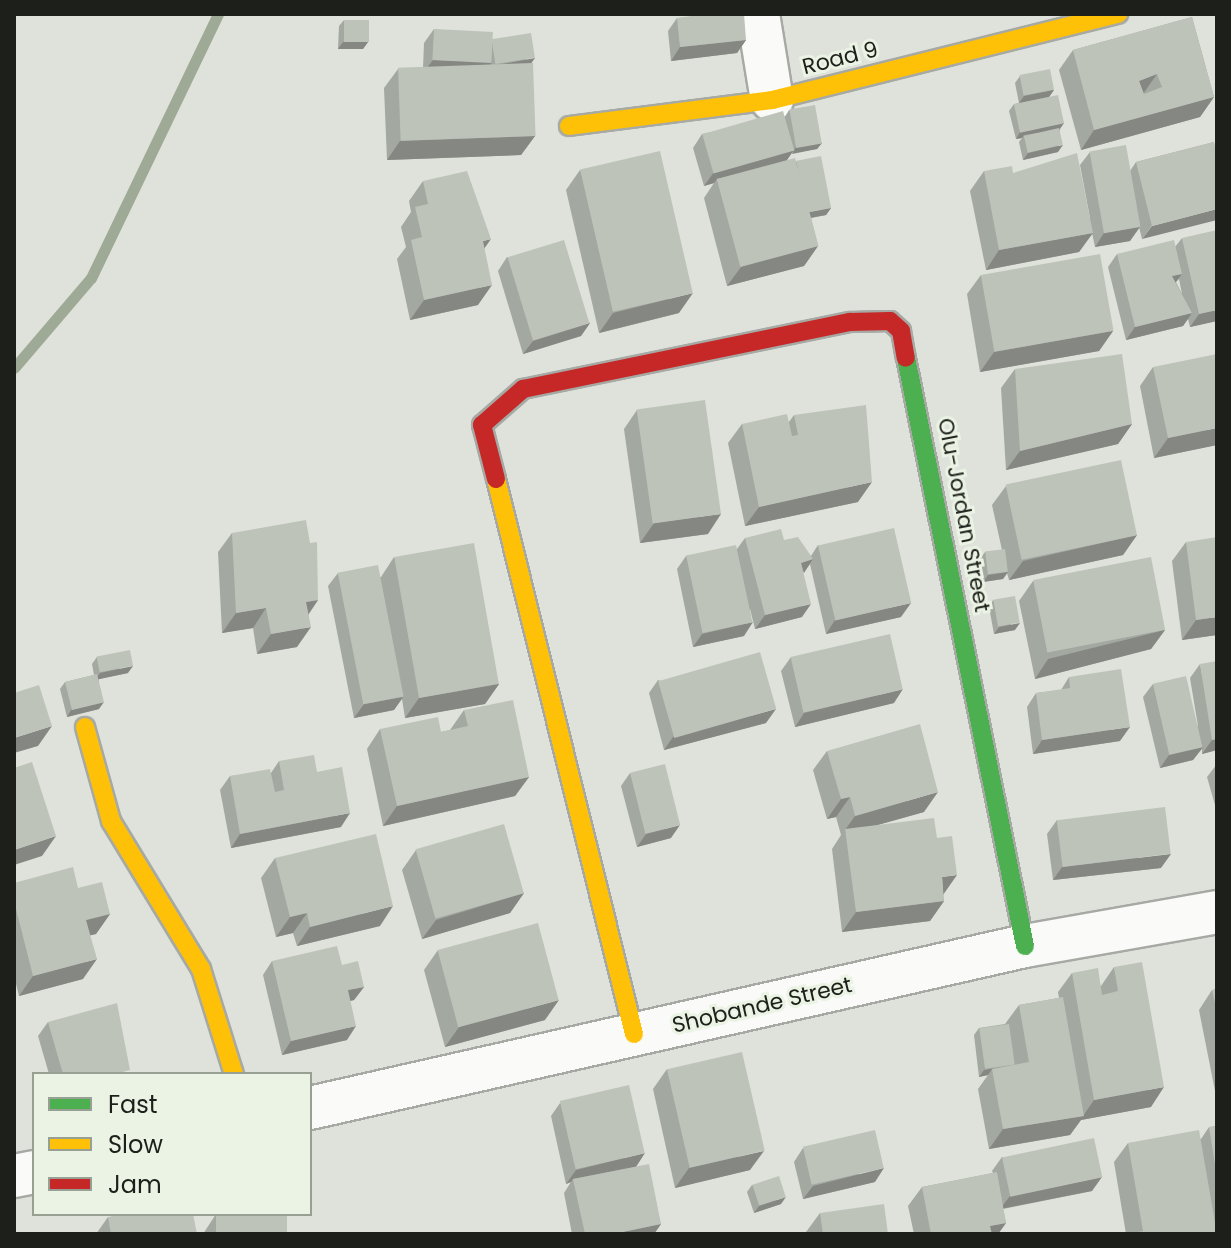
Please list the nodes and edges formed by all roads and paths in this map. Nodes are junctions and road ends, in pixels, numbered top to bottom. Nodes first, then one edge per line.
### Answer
1 (758, 14) edge
2 (1118, 14) edge
3 (772, 100) junction
4 (569, 126) dead end
5 (85, 727) dead end
6 (1217, 912) edge
7 (1025, 946) junction
8 (634, 1034) junction
9 (233, 1072) edge
10 (312, 1108) edge

1 - 3 street
2 - 3 street, Road 9
3 - 4 street, Road 9
5 - 9 street
6 - 7 street, Shobande Street
7 - 8 street, Shobande Street
7 - 8 street, Olu-Jordan Street
8 - 10 street, Shobande Street

